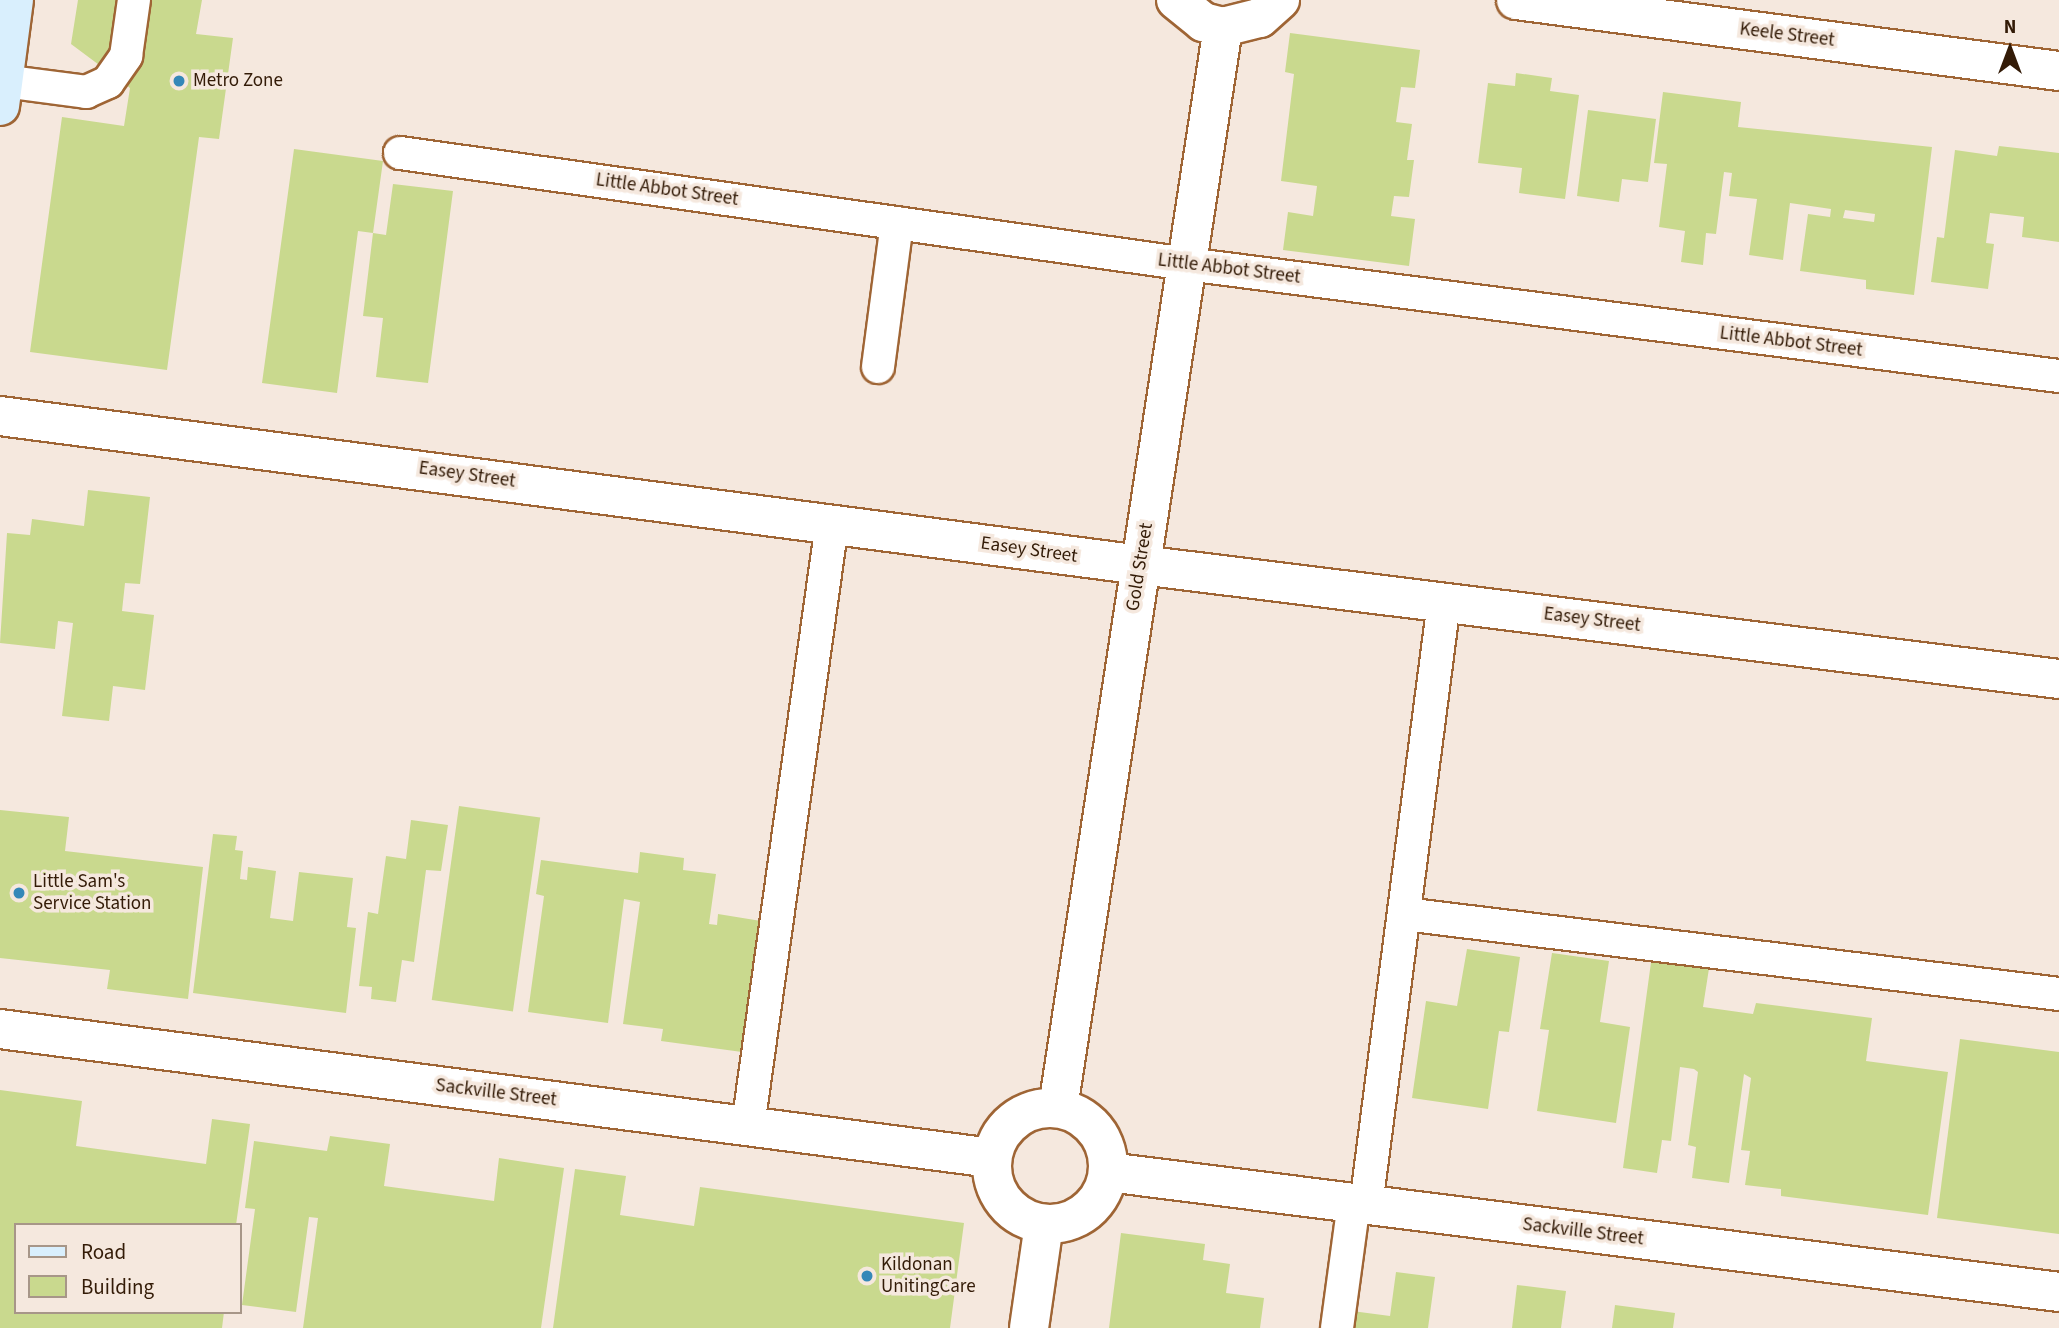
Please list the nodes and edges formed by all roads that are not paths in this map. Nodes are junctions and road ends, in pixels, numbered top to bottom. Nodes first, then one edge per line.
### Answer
1 (14, 0) edge
2 (134, 0) edge
3 (1176, 0) edge
4 (1280, 0) edge
5 (1516, 0) edge
6 (1223, 27) junction
7 (2059, 71) edge
8 (2, 94) edge
9 (400, 153) dead end
10 (897, 223) junction
11 (1186, 264) junction
12 (878, 367) dead end
13 (2059, 376) edge
14 (0, 416) edge
15 (832, 524) junction
16 (1140, 565) junction
17 (1444, 602) junction
18 (2059, 679) edge
19 (1404, 914) junction
20 (2059, 994) edge
21 (0, 1029) edge
22 (1058, 1108) junction
23 (748, 1126) junction
24 (992, 1158) junction
25 (1108, 1172) junction
26 (1360, 1204) junction
27 (1044, 1224) junction
28 (2059, 1292) edge
29 (1029, 1328) edge
30 (1337, 1328) edge

1 - 8 street
2 - 8 lane
3 - 6 street
4 - 6 street
5 - 7 street, Keele Street
6 - 11 street, Gold Street
9 - 10 lane, Little Abbot Street
10 - 11 lane, Little Abbot Street
10 - 12 lane
11 - 13 lane, Little Abbot Street
11 - 16 street, Gold Street
14 - 15 street, Easey Street
15 - 16 street, Easey Street
15 - 23 lane
16 - 17 street, Easey Street
16 - 22 street, Gold Street
17 - 18 street, Easey Street
17 - 19 lane
19 - 20 lane
19 - 26 lane
21 - 23 street, Sackville Street
22 - 24 street
22 - 25 street
23 - 24 street, Sackville Street
24 - 27 street
25 - 26 street, Sackville Street
25 - 27 street
26 - 28 street, Sackville Street
26 - 30 lane
27 - 29 street

